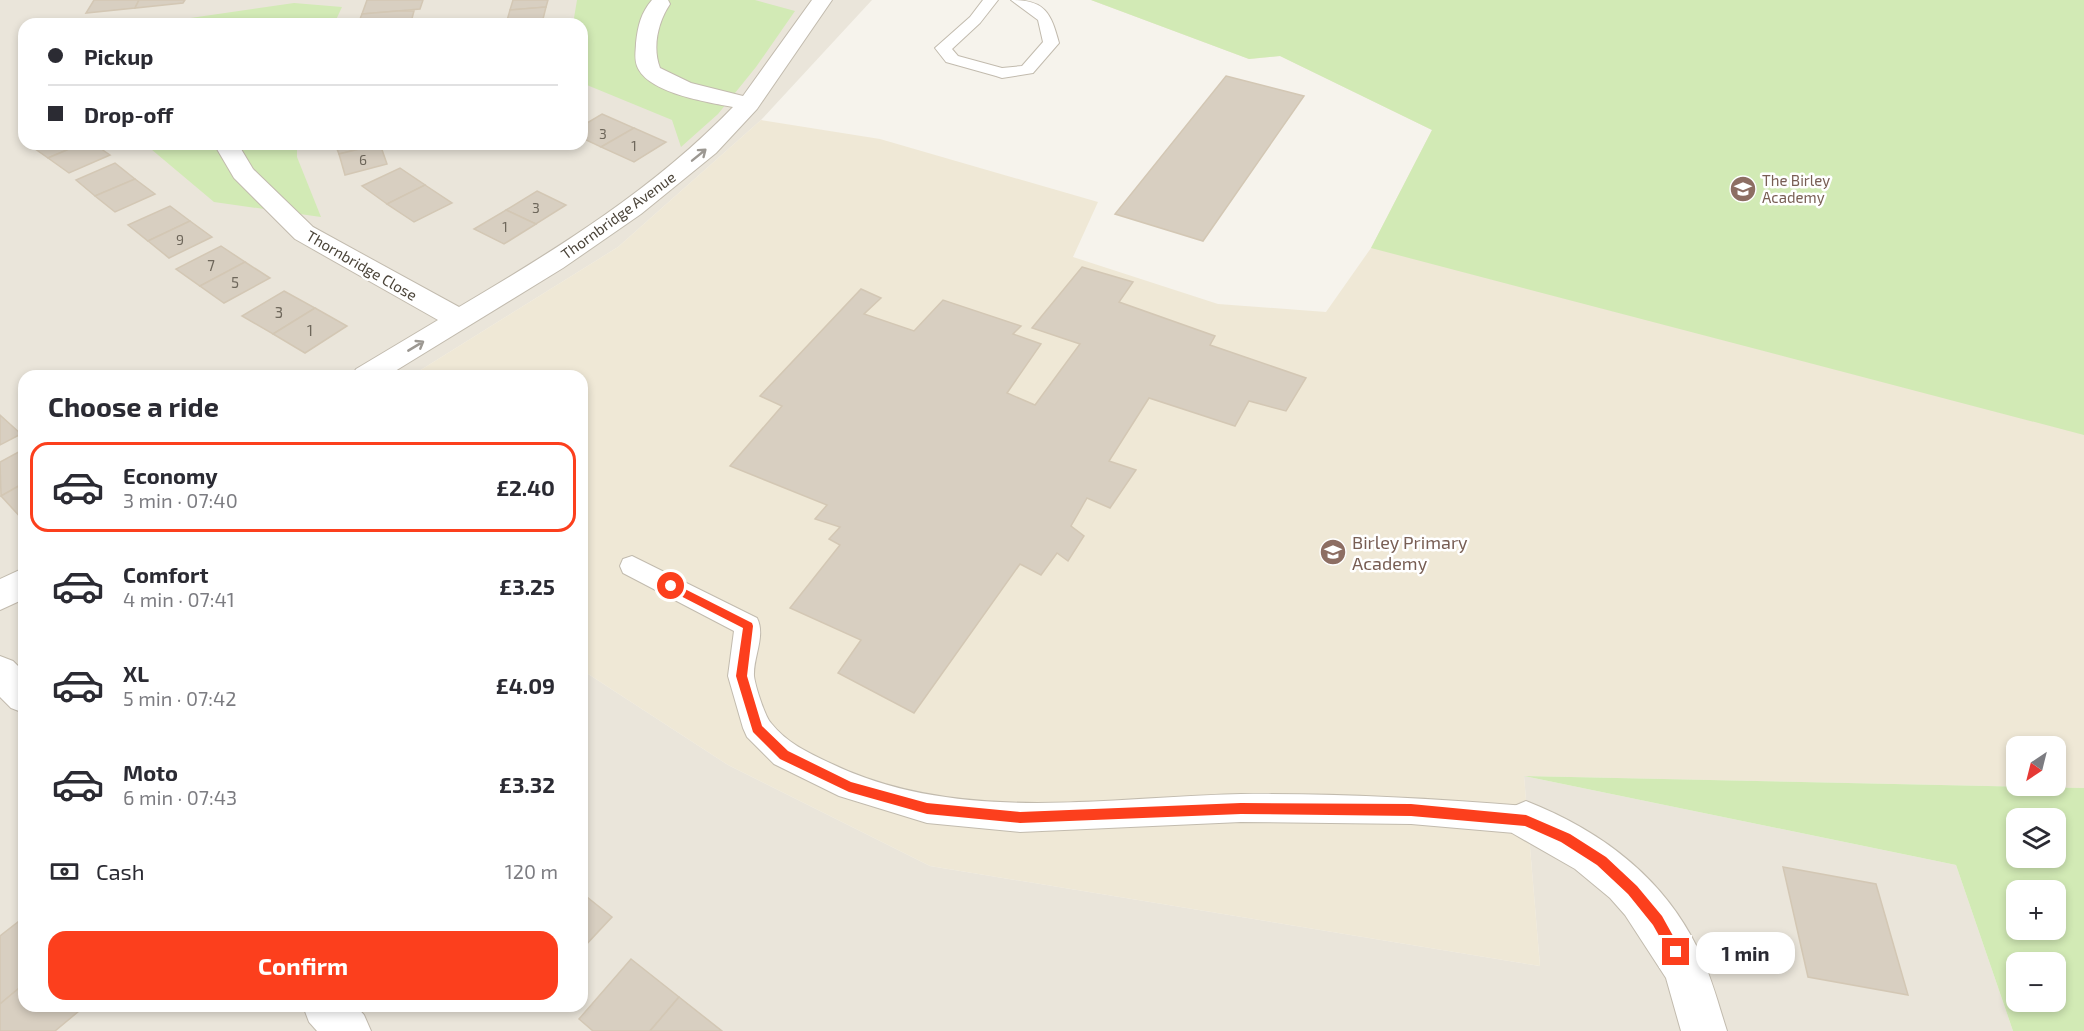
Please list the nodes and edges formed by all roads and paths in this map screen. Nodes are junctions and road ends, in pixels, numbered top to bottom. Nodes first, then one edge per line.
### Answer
1 (822, 0) edge
2 (991, 0) edge
3 (1018, 0) edge
4 (660, 4) dead end
5 (749, 104) junction
6 (230, 150) edge
7 (460, 320) junction
8 (376, 370) edge
9 (632, 566) dead end
10 (18, 586) edge
11 (0, 596) edge
12 (0, 672) edge
13 (18, 691) edge
14 (1526, 820) joint
15 (330, 1012) edge
16 (348, 1031) edge
17 (1704, 1031) edge

1 - 5 street, Thornbridge Avenue
2 - 3 lane
4 - 5 street
7 -> 5 street, Thornbridge Avenue
6 - 7 street, Thornbridge Close
8 -> 7 street, Thornbridge Avenue
9 - 14 lane
10 - 11 street
12 - 13 street
14 - 17 street
15 - 16 street

